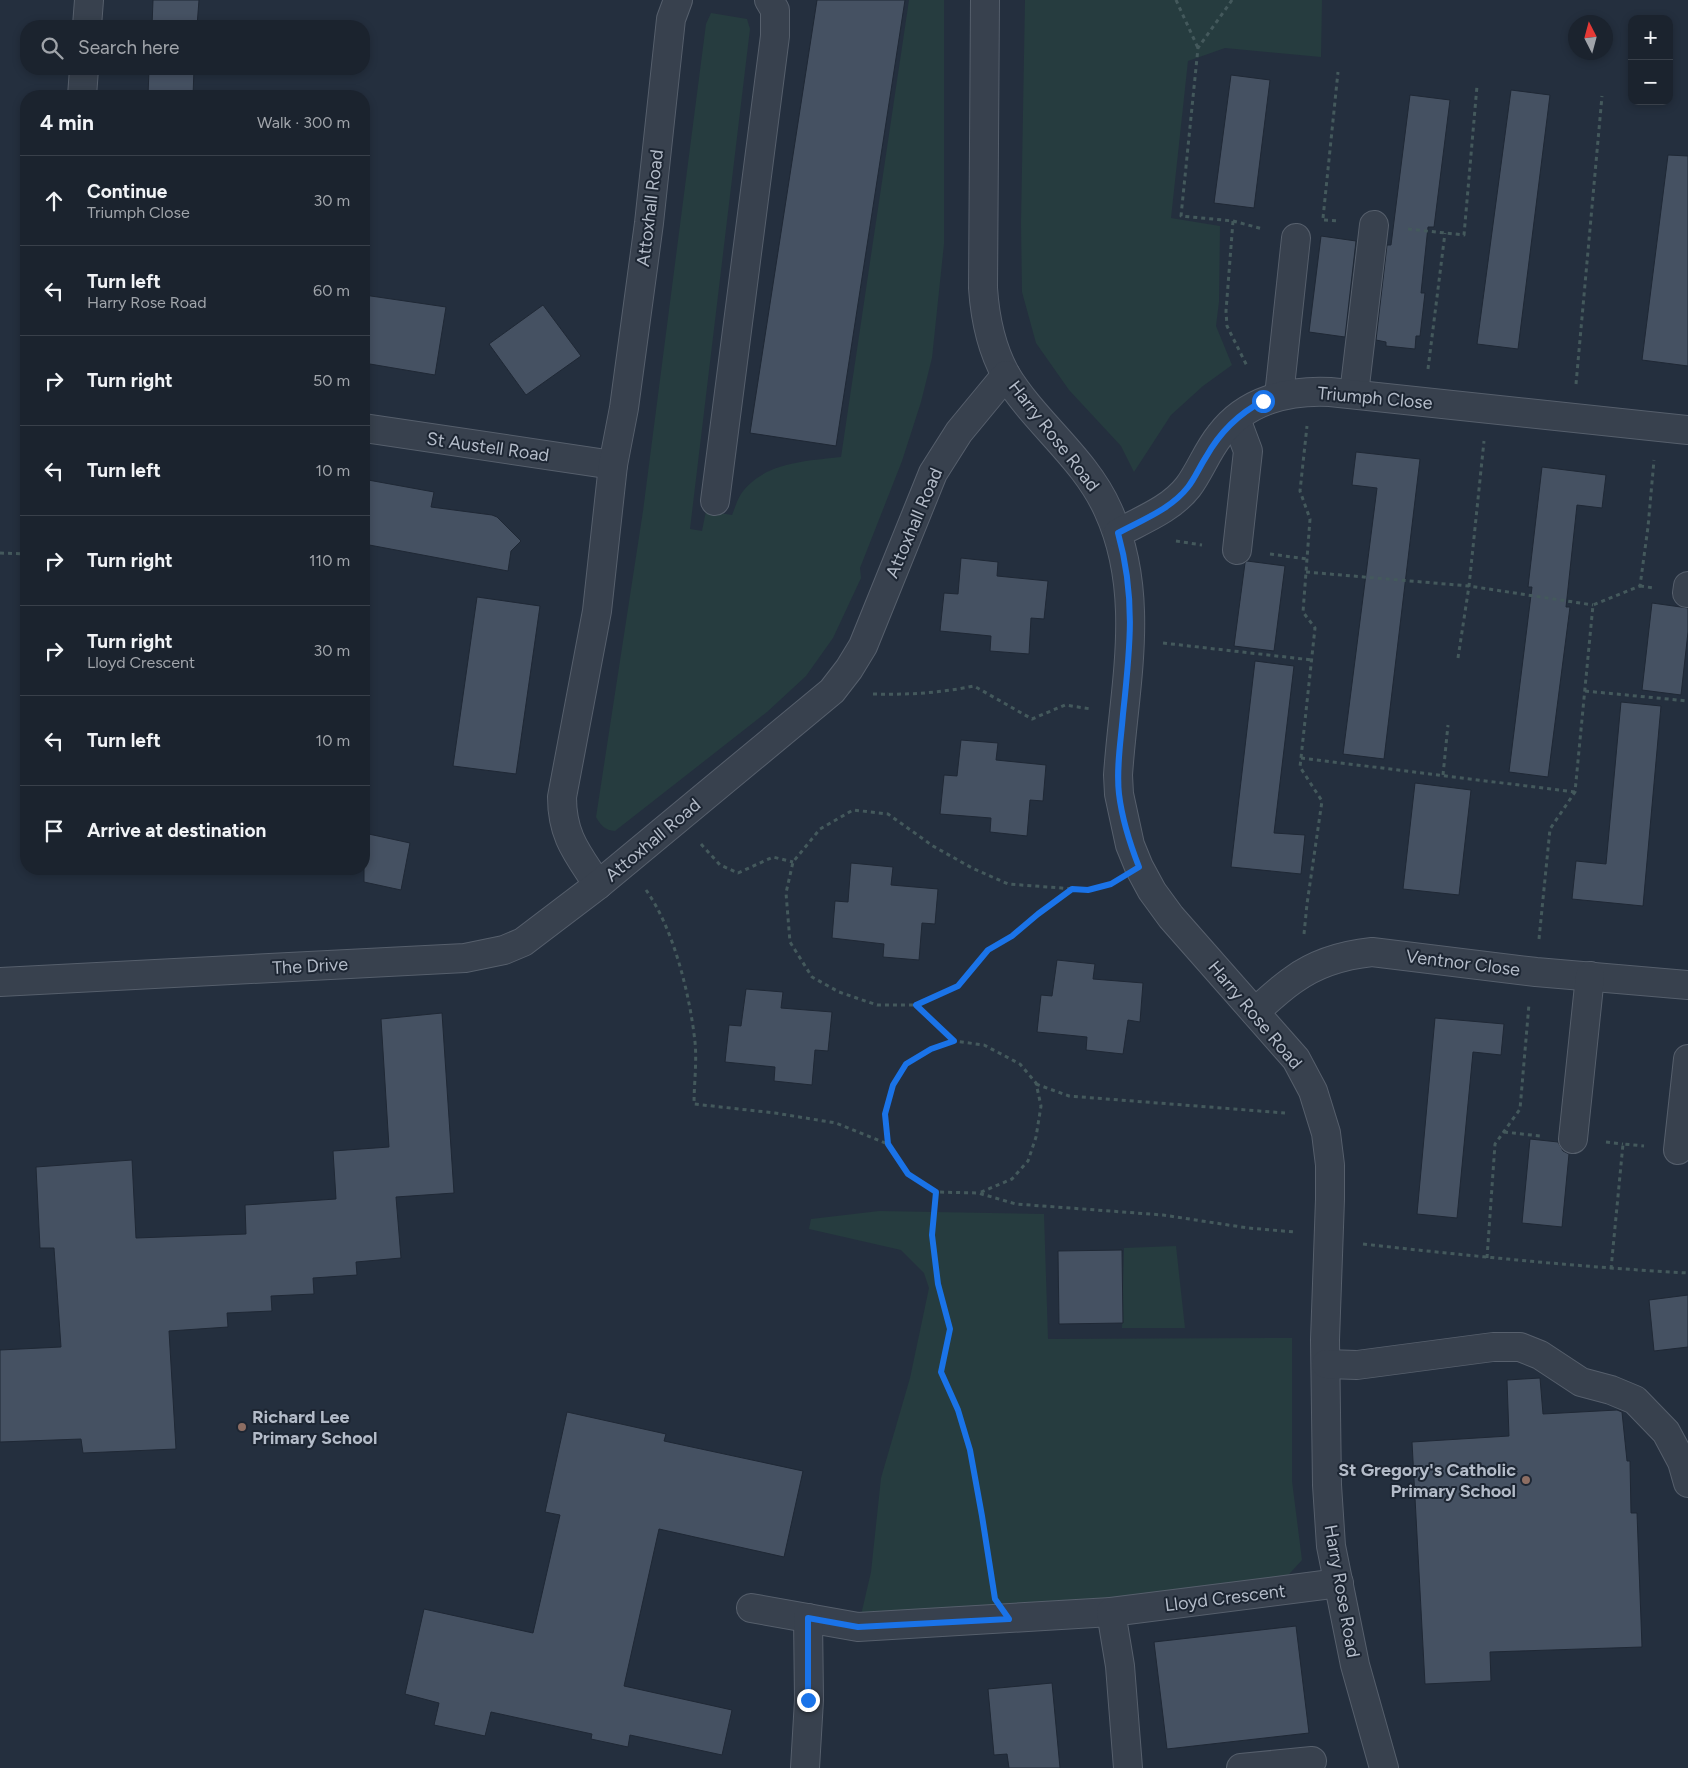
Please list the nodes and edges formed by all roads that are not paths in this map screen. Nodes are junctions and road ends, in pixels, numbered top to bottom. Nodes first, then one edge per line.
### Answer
1 (88, 0) edge
2 (678, 0) edge
3 (769, 0) edge
4 (986, 0) edge
5 (87, 20) edge
6 (84, 75) edge
7 (82, 90) edge
8 (1374, 225) road end
9 (1296, 238) road end
10 (1006, 375) junction
11 (1354, 394) junction
12 (1271, 399) junction
13 (1236, 419) junction
14 (370, 429) edge
15 (1688, 430) edge
16 (612, 465) junction
17 (715, 501) dead end
18 (1118, 533) junction
19 (1237, 550) dead end
20 (598, 885) junction
21 (1590, 976) junction
22 (0, 982) edge
23 (1688, 985) edge
24 (1255, 1012) junction
25 (1688, 1059) edge
26 (1574, 1139) dead end
27 (1678, 1150) road end
28 (1326, 1364) junction
29 (1688, 1483) edge
30 (1339, 1583) junction
31 (751, 1608) dead end
32 (1111, 1612) junction
33 (808, 1618) junction
34 (1312, 1761) dead end
35 (804, 1768) edge
36 (1128, 1768) edge
37 (1241, 1768) edge
38 (1384, 1768) edge

1 - 5 street
2 - 16 street, Attoxhall Road
3 - 17 street
4 - 10 street
6 - 7 street
8 - 11 street
9 - 12 street
10 - 18 street, Harry Rose Road
10 - 20 street, Attoxhall Road
11 - 12 street, Triumph Close
11 - 15 street, Triumph Close
12 - 13 street, Triumph Close
13 - 18 street, Triumph Close
13 - 19 street
14 - 16 street, St Austell Road
16 - 20 street, Attoxhall Road
18 - 24 street, Harry Rose Road
20 - 22 street, The Drive
21 - 23 street, Ventnor Close
21 - 24 street, Ventnor Close
21 - 26 street
24 - 28 street, Harry Rose Road
25 - 27 street
28 - 29 street
28 - 30 street, Harry Rose Road
30 - 32 street, Lloyd Crescent
30 - 38 street, Harry Rose Road
31 - 33 street, Lloyd Crescent
32 - 33 street, Lloyd Crescent
32 - 36 street
33 - 35 street
34 - 37 street

